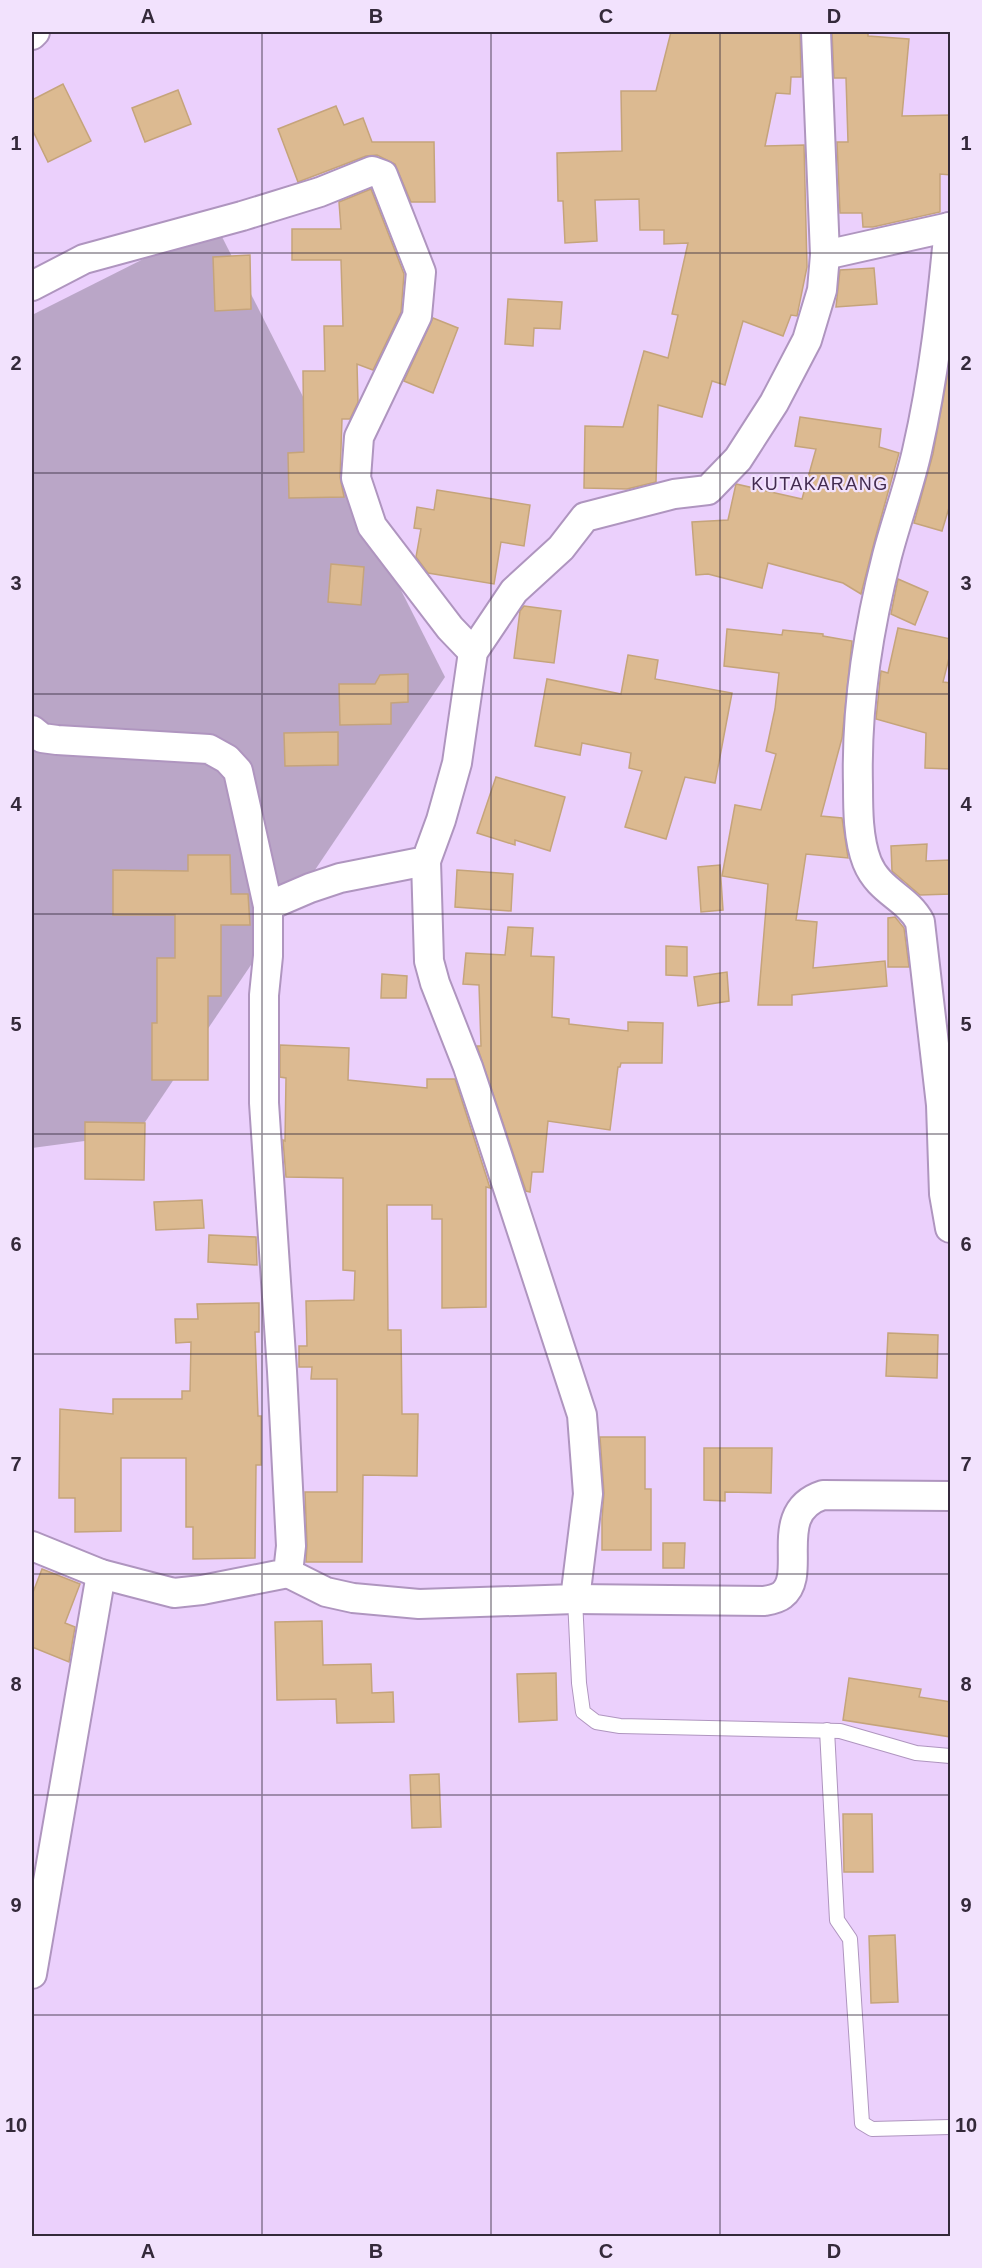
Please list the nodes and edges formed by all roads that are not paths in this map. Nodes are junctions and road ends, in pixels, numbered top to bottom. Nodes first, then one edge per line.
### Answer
1 (35, 32) edge
2 (816, 32) edge
3 (32, 35) edge
4 (950, 227) edge
5 (825, 255) junction
6 (32, 286) edge
7 (473, 652) junction
8 (32, 730) edge
9 (426, 861) junction
10 (268, 906) junction
11 (951, 1228) edge
12 (951, 1496) edge
13 (32, 1546) edge
14 (288, 1573) junction
15 (101, 1574) junction
16 (575, 1599) junction
17 (827, 1730) junction
18 (951, 1756) edge
19 (32, 1974) edge
20 (951, 2127) edge

1 - 3 street
2 - 5 street
4 - 5 street
4 - 11 street
5 - 7 street
6 - 7 street
7 - 9 street
8 - 10 street
9 - 10 street
9 - 16 street
10 - 14 street
12 - 16 street
13 - 15 street
14 - 15 street
14 - 16 street
15 - 19 street
16 - 17 lane
17 - 18 lane
17 - 20 lane

